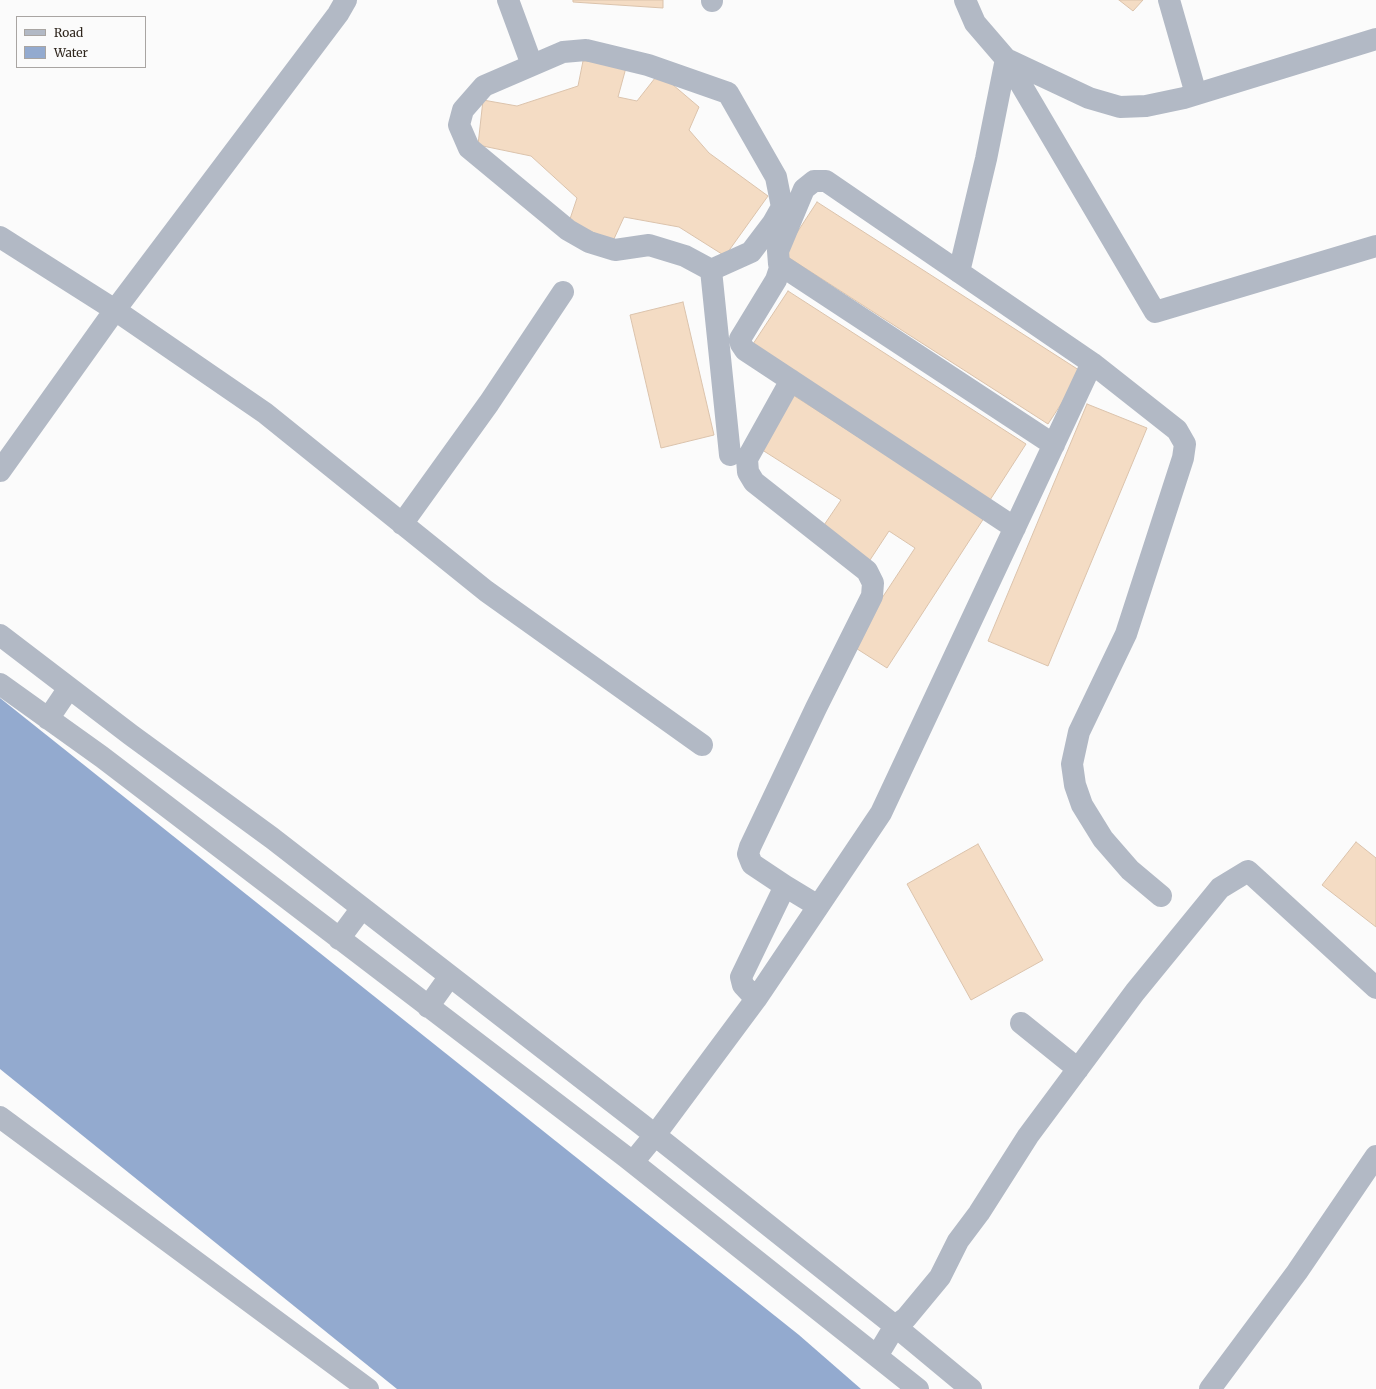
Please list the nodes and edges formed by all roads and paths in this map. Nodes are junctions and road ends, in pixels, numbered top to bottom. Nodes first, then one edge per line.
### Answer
1 (346, 0) edge
2 (508, 0) edge
3 (965, 0) edge
4 (1169, 0) edge
5 (1376, 39) edge
6 (1006, 59) junction
7 (532, 65) junction
8 (1196, 94) junction
9 (0, 237) edge
10 (1376, 246) edge
11 (781, 266) junction
12 (711, 270) junction
13 (959, 272) junction
14 (563, 292) dead end
15 (115, 310) junction
16 (1092, 363) junction
17 (791, 380) junction
18 (1054, 445) junction
19 (730, 455) dead end
20 (0, 471) edge
21 (402, 524) junction
22 (1015, 528) junction
23 (0, 635) edge
24 (0, 684) edge
25 (70, 688) junction
26 (48, 719) junction
27 (702, 745) dead end
28 (785, 886) junction
29 (1161, 896) dead end
30 (818, 906) junction
31 (362, 908) junction
32 (339, 939) junction
33 (450, 976) junction
34 (1376, 988) edge
35 (756, 999) junction
36 (428, 1006) junction
37 (1022, 1023) dead end
38 (1078, 1069) junction
39 (0, 1117) edge
40 (655, 1135) junction
41 (1376, 1156) edge
42 (633, 1162) junction
43 (768, 1225) junction
44 (746, 1252) junction
45 (895, 1326) junction
46 (877, 1356) junction
47 (368, 1389) edge
48 (918, 1389) edge
49 (971, 1389) edge
50 (1210, 1389) edge

1 - 15 street
2 - 7 street
3 - 6 street
4 - 8 street
5 - 8 street
6 - 8 street
6 - 10 street
6 - 13 street
7 - 12 street
7 - 12 street
9 - 15 street
11 - 13 street
11 - 17 street
11 - 18 street
12 - 19 street
13 - 16 street
14 - 21 street
15 - 20 street
15 - 21 street
16 - 18 street
16 - 29 street
17 - 22 street
17 - 28 street
18 - 22 street
21 - 27 street
22 - 30 street
23 - 25 street
24 - 26 street
25 - 26 street
25 - 31 street
26 - 32 street
28 - 30 street
28 - 35 street
30 - 35 street
31 - 32 street
31 - 33 street
32 - 36 street
33 - 36 street
33 - 40 street
34 - 38 street
35 - 40 street
36 - 42 street
37 - 38 street
38 - 45 street
39 - 47 street
40 - 42 street
40 - 43 street
41 - 50 street
42 - 44 street
43 - 44 street
43 - 45 street
44 - 46 street
45 - 46 street
45 - 49 street
46 - 48 street

